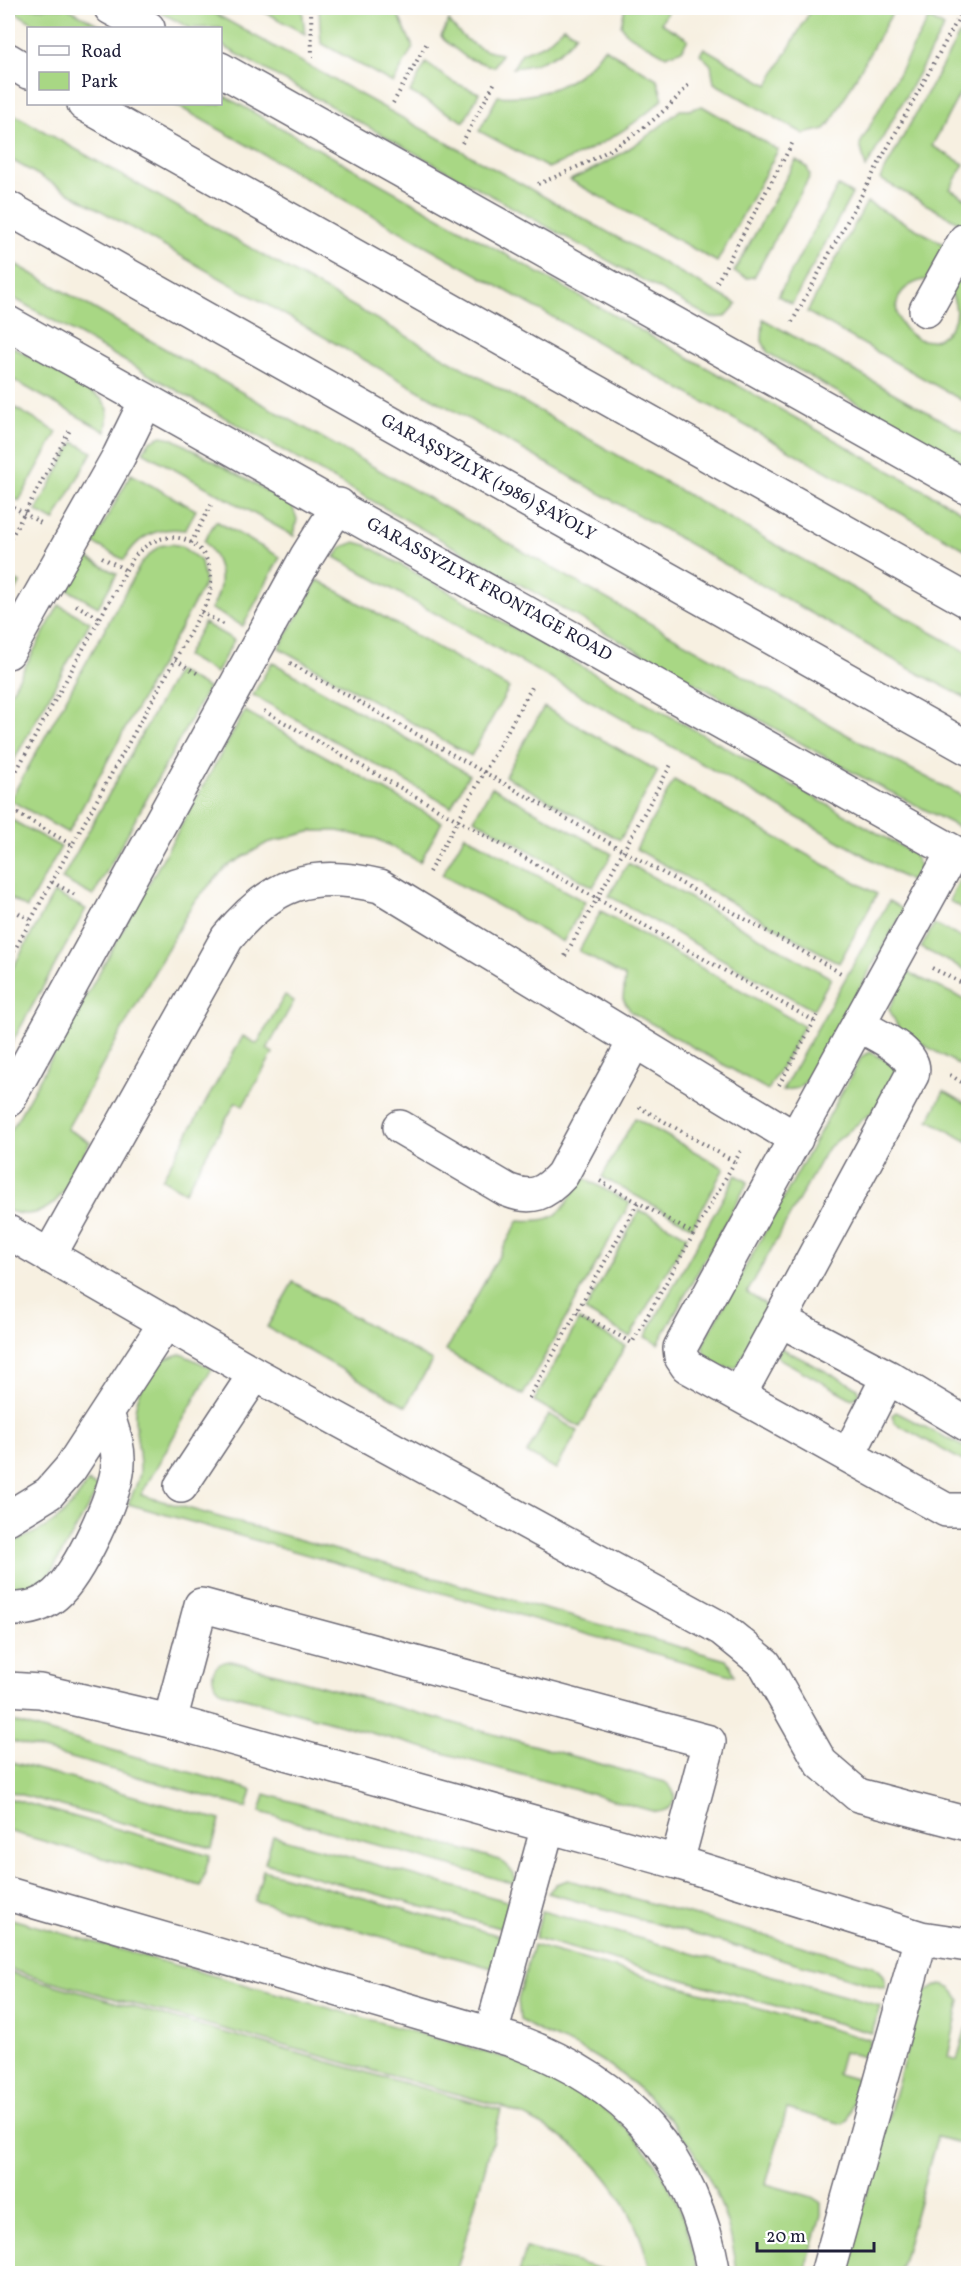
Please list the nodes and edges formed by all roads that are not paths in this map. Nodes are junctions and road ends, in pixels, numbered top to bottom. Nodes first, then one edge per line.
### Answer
1 (111, 8) edge
2 (146, 27) edge
3 (8, 60) edge
4 (222, 70) edge
5 (27, 71) edge
6 (86, 105) edge
7 (8, 208) edge
8 (965, 240) dead end
9 (926, 310) dead end
10 (8, 323) edge
11 (146, 401) junction
12 (969, 488) edge
13 (339, 505) junction
14 (969, 601) edge
15 (8, 652) edge
16 (969, 748) edge
17 (961, 856) edge
18 (859, 1025) junction
19 (634, 1042) junction
20 (8, 1100) edge
21 (400, 1126) dead end
22 (796, 1139) junction
23 (8, 1232) edge
24 (49, 1256) junction
25 (780, 1320) junction
26 (166, 1322) junction
27 (255, 1374) junction
28 (888, 1377) junction
29 (738, 1395) junction
30 (107, 1413) junction
31 (969, 1425) edge
32 (849, 1454) junction
33 (181, 1486) dead end
34 (969, 1510) edge
35 (8, 1518) edge
36 (8, 1609) edge
37 (8, 1689) edge
38 (170, 1721) junction
39 (969, 1824) edge
40 (548, 1826) junction
41 (677, 1862) junction
42 (8, 1894) edge
43 (921, 1938) junction
44 (969, 1945) edge
45 (491, 2034) junction
46 (714, 2274) edge
47 (827, 2274) edge

1 - 2 street
3 - 5 street
4 - 12 street
6 - 14 street
7 - 16 street, GARAŞSYZLYK (1986) ŞAÝOLY
8 - 9 street
10 - 11 street, GARASSYZLYK FRONTAGE ROAD
11 - 13 street, GARASSYZLYK FRONTAGE ROAD
11 - 15 street
13 - 17 street, GARASSYZLYK FRONTAGE ROAD
13 - 20 street
17 - 18 street
18 - 22 street
18 - 25 street
19 - 21 street
19 - 22 street
19 - 24 street
22 - 29 street
23 - 24 street
24 - 26 street
25 - 28 street
25 - 29 street
26 - 27 street
26 - 30 street
27 - 33 street
27 - 39 street
28 - 31 street
28 - 32 street
29 - 32 street
30 - 35 street
30 - 36 street
32 - 34 street
37 - 38 street
38 - 40 street
38 - 41 street
40 - 41 street
40 - 45 street
41 - 43 street
42 - 45 street
43 - 44 street
43 - 47 street
45 - 46 street

